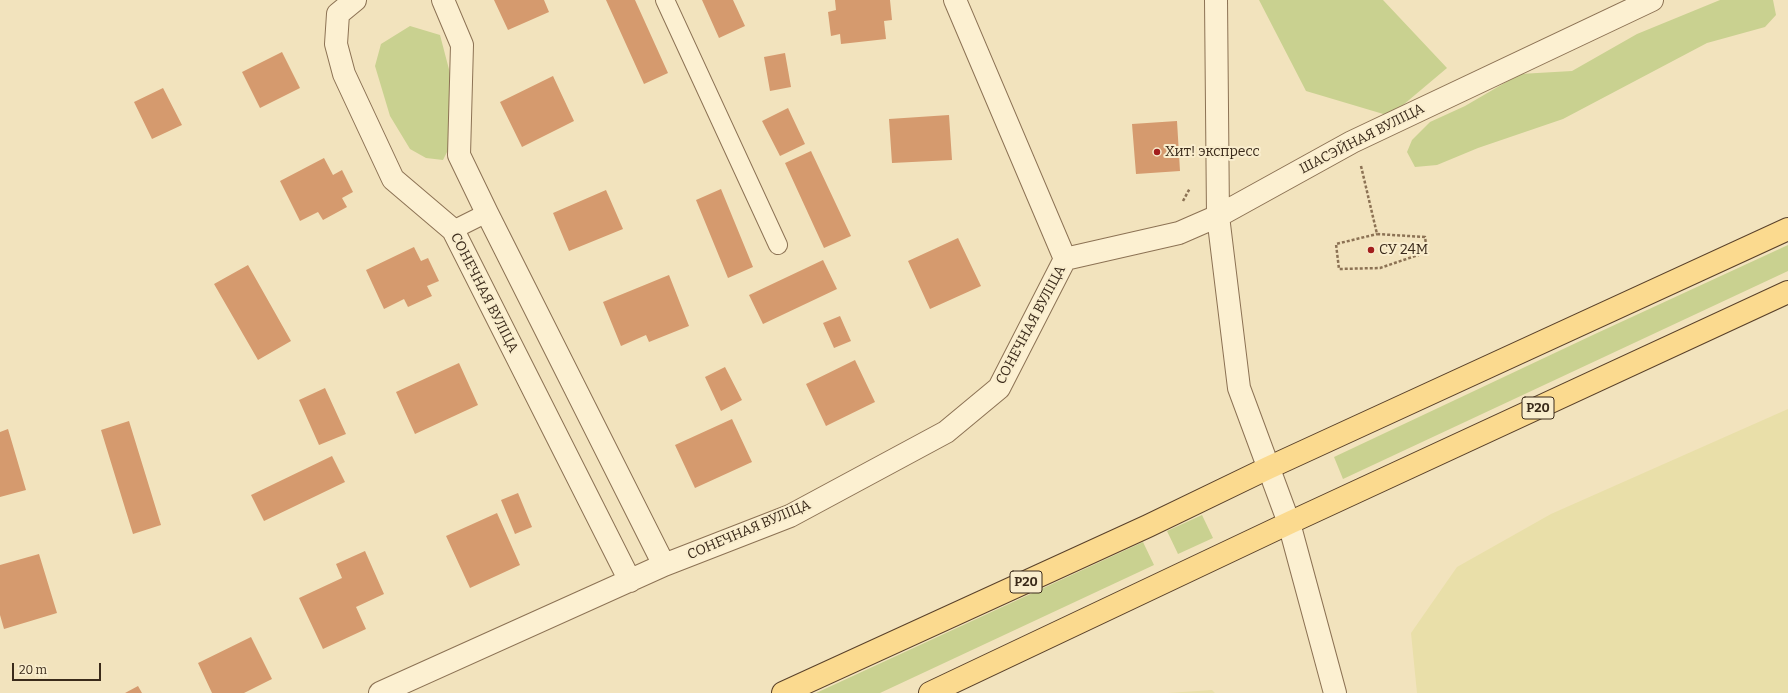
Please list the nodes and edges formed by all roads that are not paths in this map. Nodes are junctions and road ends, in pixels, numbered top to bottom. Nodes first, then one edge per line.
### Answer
1 (355, 0) edge
2 (443, 0) edge
3 (665, 0) edge
4 (955, 0) edge
5 (1216, 0) edge
6 (1652, 0) edge
7 (486, 213) junction
8 (1218, 216) junction
9 (1788, 229) edge
10 (453, 230) junction
11 (778, 245) dead end
12 (1065, 259) junction
13 (1788, 292) edge
14 (1268, 468) junction
15 (1289, 523) junction
16 (664, 565) junction
17 (630, 582) junction
18 (380, 693) edge
19 (783, 693) edge
20 (930, 693) edge
21 (1335, 693) edge

1 - 10 street, СОНЕЧНАЯ ВУЛІЦА
2 - 7 street
3 - 11 lane
4 - 12 street, СОНЕЧНАЯ ВУЛІЦА
5 - 8 street
6 - 8 street, ШАСЭЙНАЯ ВУЛІЦА
7 - 10 lane
7 - 16 street
8 - 12 street, ШАСЭЙНАЯ ВУЛІЦА
8 - 14 street
9 - 14 main road, Р20
10 - 17 street, СОНЕЧНАЯ ВУЛІЦА
12 - 16 street, СОНЕЧНАЯ ВУЛІЦА
13 - 15 main road, Р20
14 - 15 street
14 - 19 main road, Р20
15 - 20 main road, Р20
15 - 21 street
16 - 17 street, СОНЕЧНАЯ ВУЛІЦА
17 - 18 street, СОНЕЧНАЯ ВУЛІЦА

